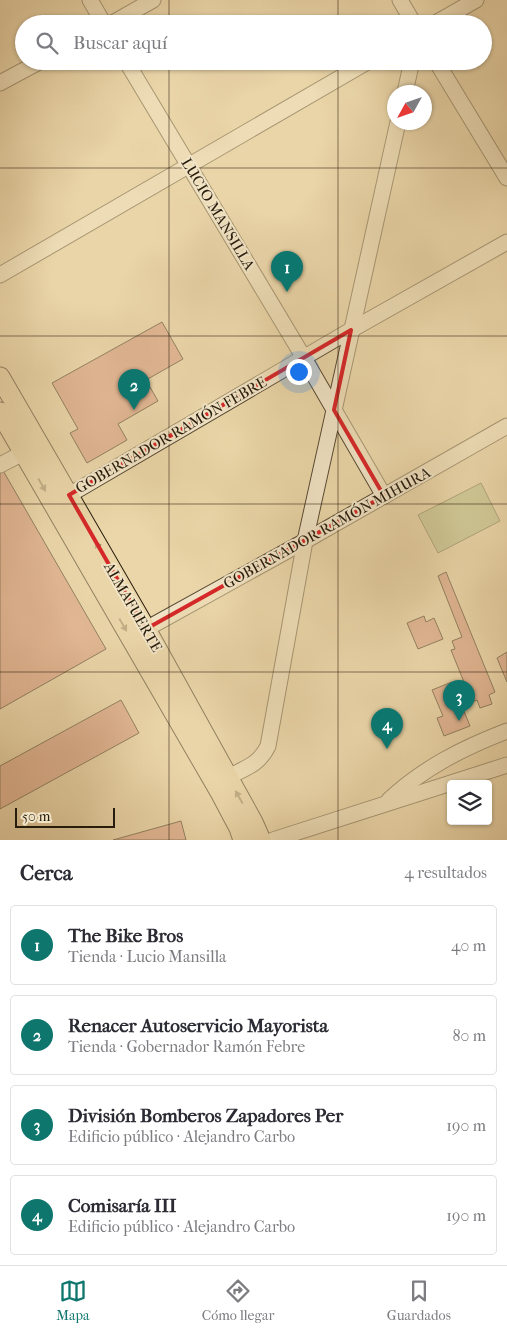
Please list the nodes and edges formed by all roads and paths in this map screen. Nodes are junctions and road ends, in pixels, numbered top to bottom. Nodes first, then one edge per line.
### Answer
1 (90, 0) edge
2 (153, 0) edge
3 (400, 0) edge
4 (476, 0) edge
5 (99, 15) edge
6 (127, 15) edge
7 (409, 15) edge
8 (450, 15) edge
9 (24, 70) edge
10 (131, 70) edge
11 (354, 70) edge
12 (410, 70) edge
13 (441, 70) edge
14 (0, 83) edge
15 (407, 85) edge
16 (396, 130) edge
17 (190, 166) junction
18 (507, 178) edge
19 (507, 242) edge
20 (0, 275) edge
21 (351, 330) junction
22 (304, 358) junction
23 (0, 377) edge
24 (334, 410) junction
25 (0, 412) edge
26 (507, 426) edge
27 (23, 452) junction
28 (0, 465) edge
29 (69, 495) junction
30 (384, 496) junction
31 (305, 541) junction
32 (146, 629) junction
33 (507, 731) edge
34 (507, 765) edge
35 (228, 777) junction
36 (385, 804) junction
37 (244, 840) edge
38 (261, 840) edge
39 (273, 840) edge

1 - 5 street
2 - 6 street
3 - 7 street
4 - 8 street
9 - 14 street
10 - 17 street, LUCIO MANSILLA
11 - 17 street
12 - 15 street
13 - 18 street
16 - 21 street
17 - 20 street
17 - 22 street, LUCIO MANSILLA
19 - 21 street, GOBERNADOR RAMÓN FEBRE
21 - 22 street, GOBERNADOR RAMÓN FEBRE
21 - 24 street
22 - 24 street, LUCIO MANSILLA
22 - 29 street, GOBERNADOR RAMÓN FEBRE
23 - 29 main road, ALMAFUERTE
24 - 30 street, LUCIO MANSILLA
24 - 31 street
25 - 27 main road, ALMAFUERTE
26 - 30 street, GOBERNADOR RAMÓN MIHURA
27 - 28 street
27 -> 37 main road, ALMAFUERTE
32 -> 29 main road, ALMAFUERTE
30 - 31 street, GOBERNADOR RAMÓN MIHURA
31 - 32 street, GOBERNADOR RAMÓN MIHURA
31 - 35 street
32 - 35 main road, ALMAFUERTE
33 - 36 street
34 - 36 street
38 -> 35 main road, ALMAFUERTE
36 - 39 street

